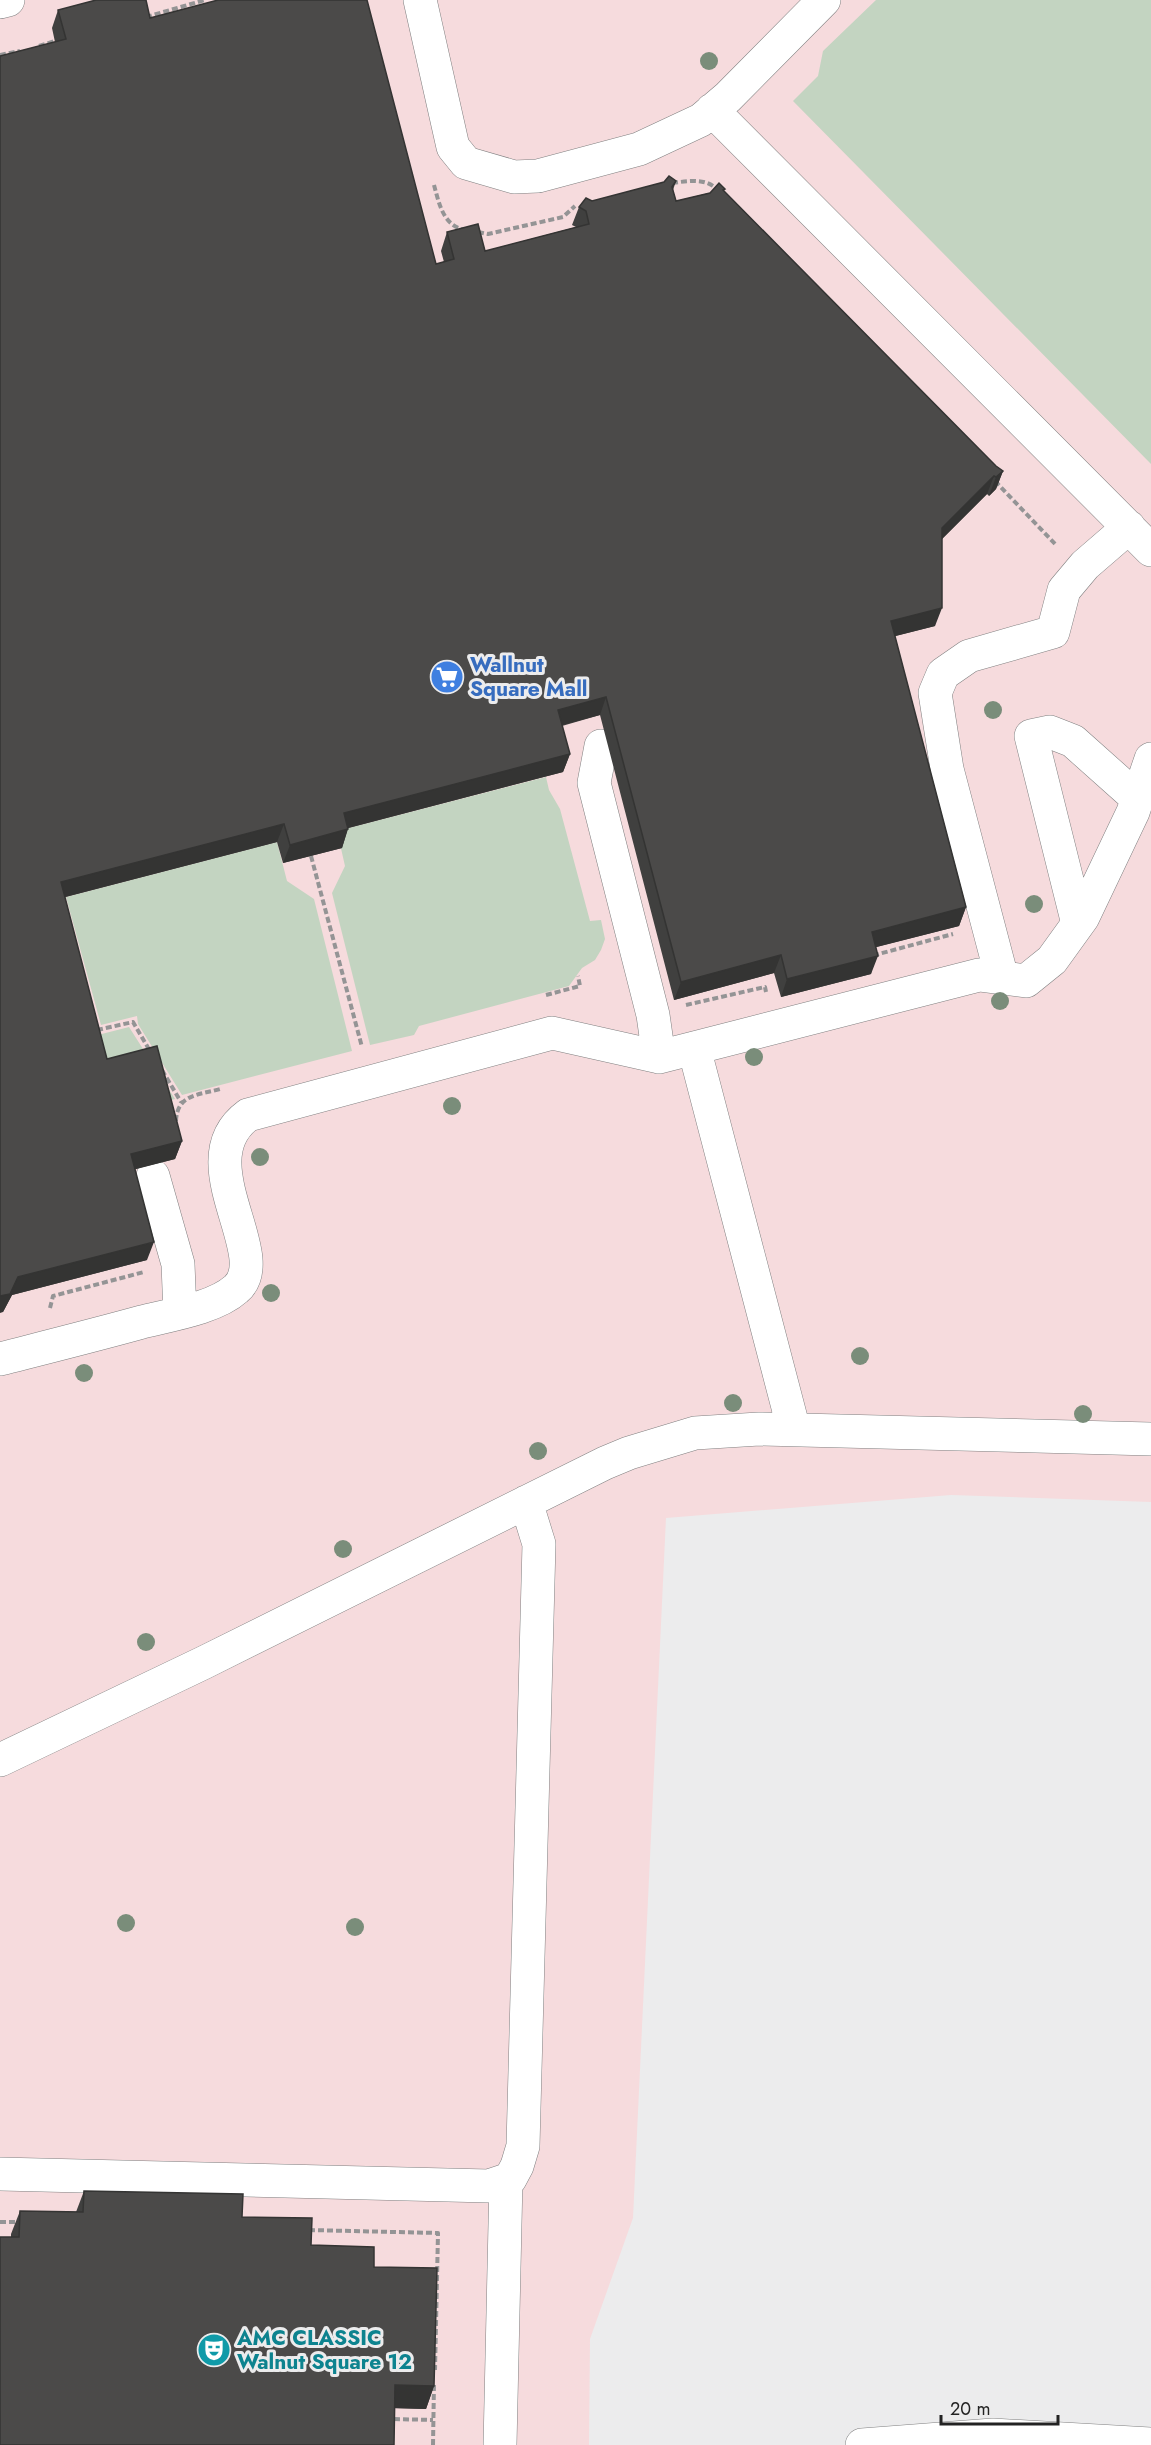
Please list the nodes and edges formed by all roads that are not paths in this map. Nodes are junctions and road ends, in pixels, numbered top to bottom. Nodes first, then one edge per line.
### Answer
1 (8, 0) edge
2 (420, 0) edge
3 (824, 0) edge
4 (0, 2) edge
5 (712, 110) junction
6 (1140, 538) edge
7 (601, 746) dead end
8 (1151, 759) edge
9 (1138, 799) junction
10 (1078, 924) junction
11 (1002, 978) junction
12 (694, 1048) junction
13 (659, 1057) junction
14 (153, 1176) edge
15 (180, 1313) junction
16 (0, 1359) edge
17 (794, 1430) junction
18 (1151, 1439) edge
19 (526, 1502) junction
20 (0, 1760) edge
21 (0, 2174) edge
22 (506, 2180) junction
23 (1151, 2444) edge
24 (500, 2445) edge
25 (862, 2445) edge

1 - 4 street
2 - 5 street
3 - 5 street
5 - 6 street
6 - 11 street
7 - 13 street
8 - 9 street
9 - 10 street
9 - 10 street
10 - 11 street
11 - 12 street
12 - 13 street
12 - 17 street
13 - 15 street
14 - 15 street
15 - 16 street
17 - 18 street
17 - 19 street
19 - 20 street
19 - 22 street
21 - 22 street
22 - 24 street
23 - 25 street

